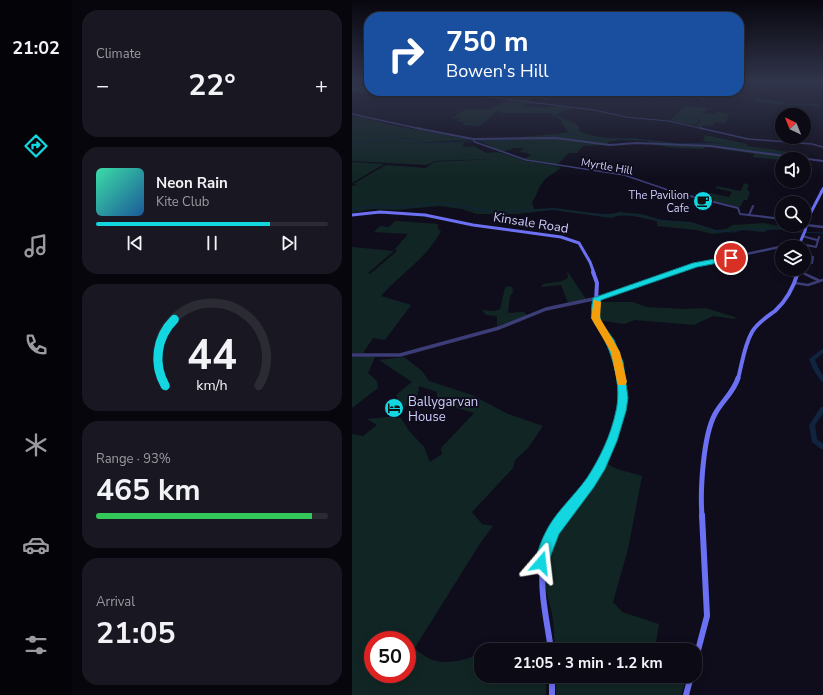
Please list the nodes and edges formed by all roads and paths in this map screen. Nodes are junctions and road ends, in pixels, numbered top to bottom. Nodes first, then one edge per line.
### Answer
1 (607, 113) edge
2 (352, 114) edge
3 (473, 140) junction
4 (823, 148) edge
5 (823, 161) edge
6 (823, 188) edge
7 (753, 206) dead end
8 (811, 211) edge
9 (352, 214) edge
10 (750, 215) junction
11 (775, 218) edge
12 (811, 224) edge
13 (823, 227) edge
14 (805, 232) edge
15 (802, 236) junction
16 (819, 237) dead end
17 (800, 240) edge
18 (817, 240) junction
19 (811, 246) edge
20 (775, 248) edge
21 (798, 276) edge
22 (807, 276) edge
23 (822, 280) edge
24 (796, 283) junction
25 (598, 298) junction
26 (352, 355) edge
27 (550, 643) edge
28 (700, 643) edge
29 (552, 683) edge
30 (689, 683) edge
31 (552, 695) edge
32 (686, 695) edge

1 - 4 street
2 - 3 street
3 - 5 street
3 - 10 street, Myrtle Hill
6 - 8 main road
7 - 10 street
9 - 25 main road, Kinsale Road
10 - 11 street, Myrtle Hill
12 - 13 street
14 - 15 main road
15 - 17 main road
15 - 18 street
16 - 18 street
18 - 19 street
20 - 25 street
21 - 24 main road
22 - 23 street
23 - 24 street
24 - 28 main road
25 - 26 street
25 - 27 main road, Kinsale Road
29 - 31 main road
30 - 32 main road

